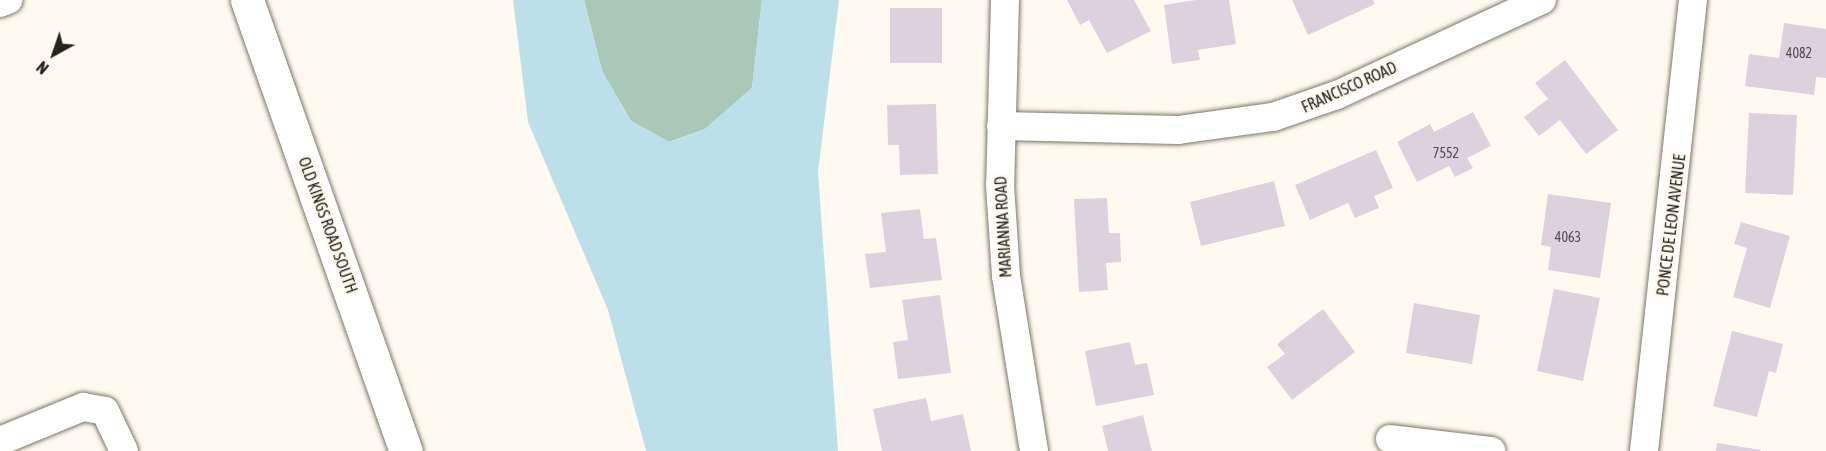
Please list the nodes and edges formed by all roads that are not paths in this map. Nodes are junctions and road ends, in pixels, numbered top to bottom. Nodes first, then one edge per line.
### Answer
1 (8, 0) edge
2 (247, 0) edge
3 (1005, 0) edge
4 (1542, 0) edge
5 (1694, 0) edge
6 (0, 3) edge
7 (1001, 126) junction
8 (1390, 439) dead end
9 (0, 441) edge
10 (122, 448) edge
11 (406, 451) edge
12 (1034, 451) edge
13 (1491, 451) edge
14 (1644, 451) edge

1 - 6 street
2 - 11 street, OLD KINGS ROAD SOUTH
3 - 7 street, MARIANNA ROAD
4 - 7 street, FRANCISCO ROAD
5 - 14 street, PONCE DE LEON AVENUE
7 - 12 street, MARIANNA ROAD
8 - 13 street
9 - 10 street

